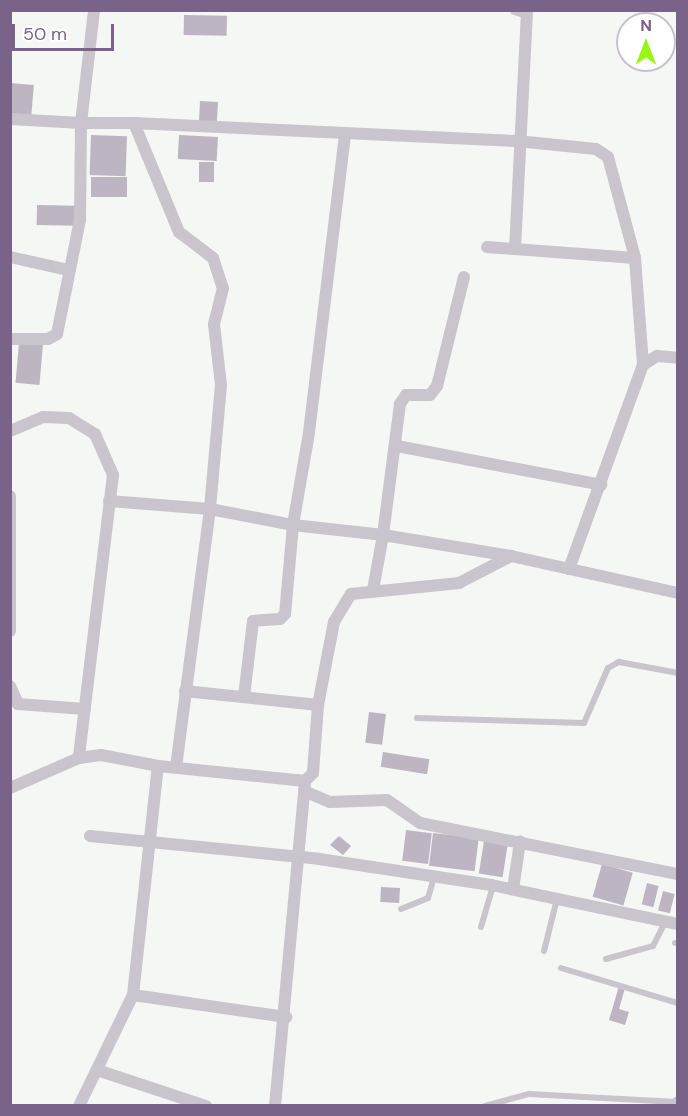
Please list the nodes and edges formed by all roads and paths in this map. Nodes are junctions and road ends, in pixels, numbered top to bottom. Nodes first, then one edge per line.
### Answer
1 (94, 10) edge
2 (522, 12) edge
3 (10, 119) edge
4 (81, 123) junction
5 (134, 123) junction
6 (345, 135) junction
7 (517, 141) junction
8 (487, 247) dead end
9 (515, 249) junction
10 (10, 257) edge
11 (635, 258) junction
12 (68, 270) junction
13 (464, 277) dead end
14 (10, 339) edge
15 (678, 358) edge
16 (643, 365) junction
17 (10, 431) edge
18 (397, 446) junction
19 (601, 485) junction
20 (10, 496) edge
21 (108, 501) junction
22 (210, 509) junction
23 (293, 525) junction
24 (383, 535) junction
25 (511, 556) junction
26 (569, 568) junction
27 (12, 584) edge
28 (373, 590) junction
29 (678, 593) edge
30 (10, 631) edge
31 (678, 673) edge
32 (10, 686) edge
33 (185, 691) junction
34 (244, 696) junction
35 (318, 705) junction
36 (85, 709) junction
37 (417, 718) dead end
38 (79, 758) junction
39 (158, 766) junction
40 (176, 766) junction
41 (305, 786) junction
42 (10, 788) edge
43 (90, 836) dead end
44 (520, 842) junction
45 (152, 844) junction
46 (298, 857) junction
47 (678, 874) edge
48 (434, 876) junction
49 (494, 885) junction
50 (513, 890) junction
51 (557, 899) junction
52 (401, 909) dead end
53 (671, 923) edge
54 (481, 927) dead end
55 (544, 951) dead end
56 (606, 959) dead end
57 (561, 968) dead end
58 (134, 995) junction
59 (678, 1003) edge
60 (286, 1017) junction
61 (100, 1071) junction
62 (677, 1104) edge
63 (200, 1105) edge
64 (79, 1106) edge
65 (275, 1106) edge
66 (485, 1106) edge

1 - 4 street
2 - 7 street
3 - 4 street
4 - 5 street
4 - 12 street
5 - 6 street
5 - 22 street
6 - 7 street
6 - 23 street
7 - 9 street
7 - 11 street
8 - 9 street
9 - 11 street
10 - 12 street
11 - 16 street
12 - 14 street
13 - 18 street
15 - 16 street
16 - 19 street
17 - 21 street
18 - 19 street
18 - 24 street
19 - 26 street
20 - 27 street
21 - 22 street
21 - 36 street
22 - 23 street
22 - 33 street
23 - 24 street
23 - 34 street
24 - 25 street
24 - 28 street
25 - 26 street
25 - 28 street
26 - 29 street
27 - 30 street
28 - 35 street
31 - 37 lane
32 - 36 street
33 - 34 street
33 - 40 street
34 - 35 street
35 - 41 street
36 - 38 street
38 - 39 street
38 - 42 street
39 - 40 street
39 - 45 street
40 - 41 street
41 - 44 street
41 - 46 street
43 - 45 street
44 - 47 street
44 - 50 street
45 - 46 street
45 - 58 street
46 - 48 street
46 - 60 street
48 - 49 street
48 - 52 lane
49 - 50 street
49 - 54 lane
50 - 51 street
51 - 53 street
51 - 55 lane
53 - 56 lane
57 - 59 lane
58 - 60 street
58 - 61 street
60 - 65 street
61 - 63 street
61 - 64 street
62 - 66 lane

